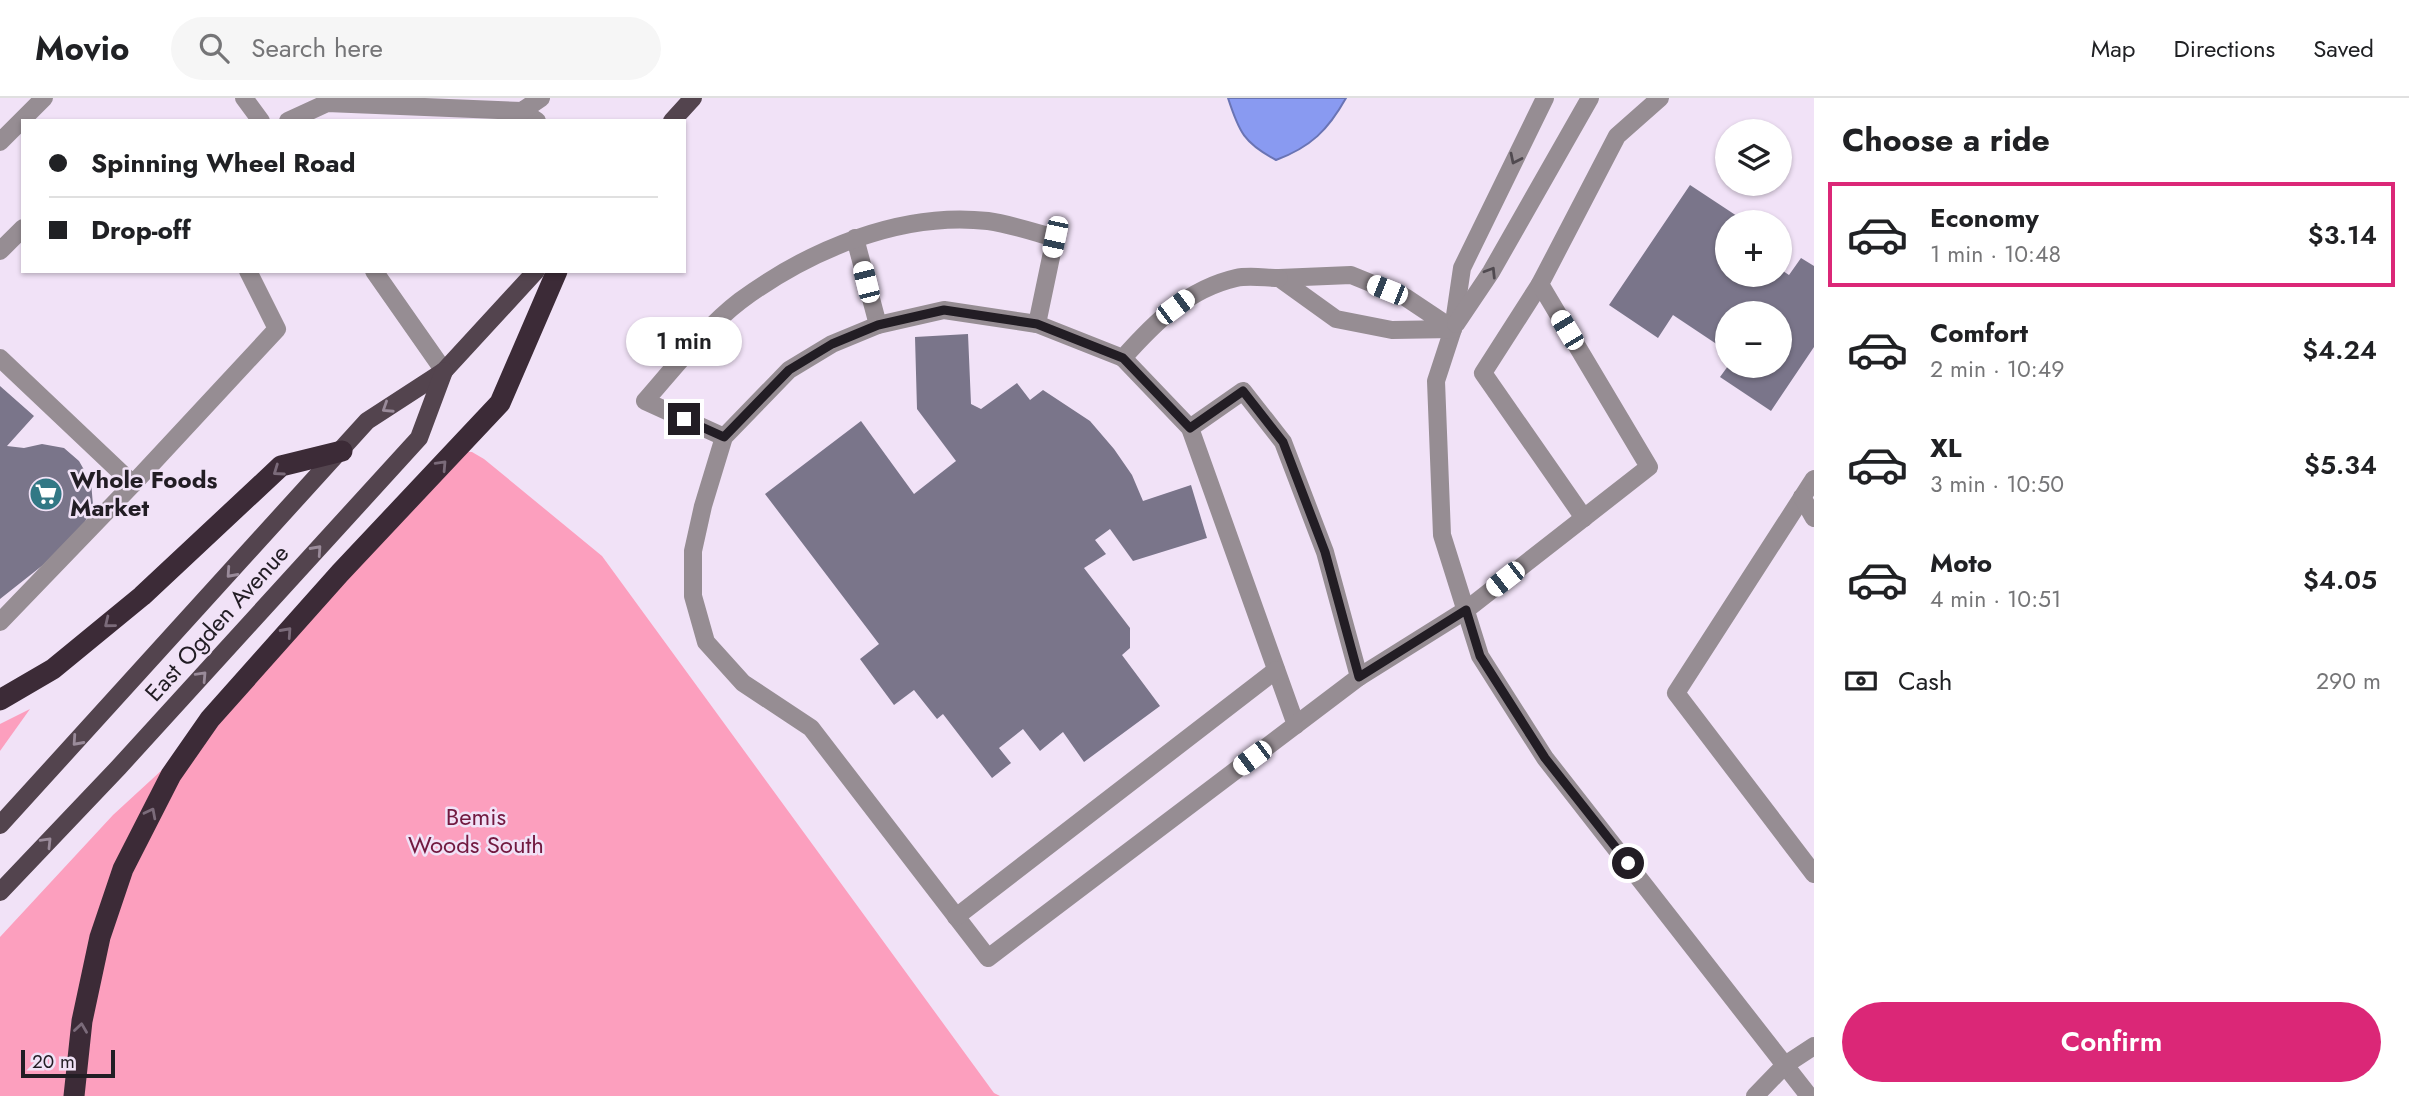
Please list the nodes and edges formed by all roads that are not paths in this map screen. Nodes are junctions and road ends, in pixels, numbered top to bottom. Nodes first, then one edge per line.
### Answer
1 (44, 98) edge
2 (244, 98) edge
3 (541, 98) edge
4 (693, 98) edge
5 (1545, 98) edge
6 (1590, 98) edge
7 (1660, 98) edge
8 (530, 116) edge
9 (23, 119) edge
10 (260, 119) edge
11 (292, 119) edge
12 (674, 119) edge
13 (21, 121) edge
14 (0, 142) edge
15 (21, 230) edge
16 (855, 238) junction
17 (0, 251) edge
18 (249, 273) edge
19 (375, 273) edge
20 (534, 273) edge
21 (556, 273) edge
22 (1279, 278) junction
23 (1540, 284) junction
24 (1037, 324) junction
25 (878, 325) junction
26 (1453, 329) junction
27 (0, 358) edge
28 (1123, 358) junction
29 (444, 371) junction
30 (1190, 428) junction
31 (724, 437) junction
32 (342, 451) junction
33 (1814, 479) edge
34 (133, 484) junction
35 (1802, 497) junction
36 (1584, 518) junction
37 (1814, 518) edge
38 (1466, 610) junction
39 (0, 622) edge
40 (1276, 670) junction
41 (1359, 677) junction
42 (0, 700) edge
43 (1296, 725) junction
44 (0, 825) edge
45 (1814, 873) edge
46 (0, 892) edge
47 (956, 917) junction
48 (1814, 1046) edge
49 (1785, 1065) junction
50 (74, 1096) edge
51 (1755, 1096) edge
52 (1809, 1096) edge

1 - 9 street
2 - 10 street
3 - 8 street
4 - 12 main road
5 -> 26 street
26 -> 6 street
7 - 23 street
8 - 11 street
13 - 14 street
15 - 17 street
16 - 24 street
16 - 25 street
16 - 31 street
18 - 34 street
19 - 29 street
20 - 29 main road, East Ogden Avenue
50 -> 21 highway
22 - 26 street
22 - 26 street
22 - 28 street
23 - 36 street
23 - 36 street
24 - 25 street
24 - 28 street
25 - 31 street
26 - 38 street
27 - 34 street
28 - 30 street
29 -> 32 main road, East Ogden Avenue
46 -> 29 main road, East Ogden Avenue
30 - 40 street
30 - 41 street
31 - 47 street
32 -> 42 highway
32 -> 44 main road, East Ogden Avenue
33 - 35 street
34 - 39 street
35 - 37 street
35 - 45 street
36 - 38 street
38 - 41 street
38 - 49 street
40 - 43 street
40 - 47 street
41 - 43 street
43 - 47 street
48 - 49 street
49 - 51 street
49 - 52 street

